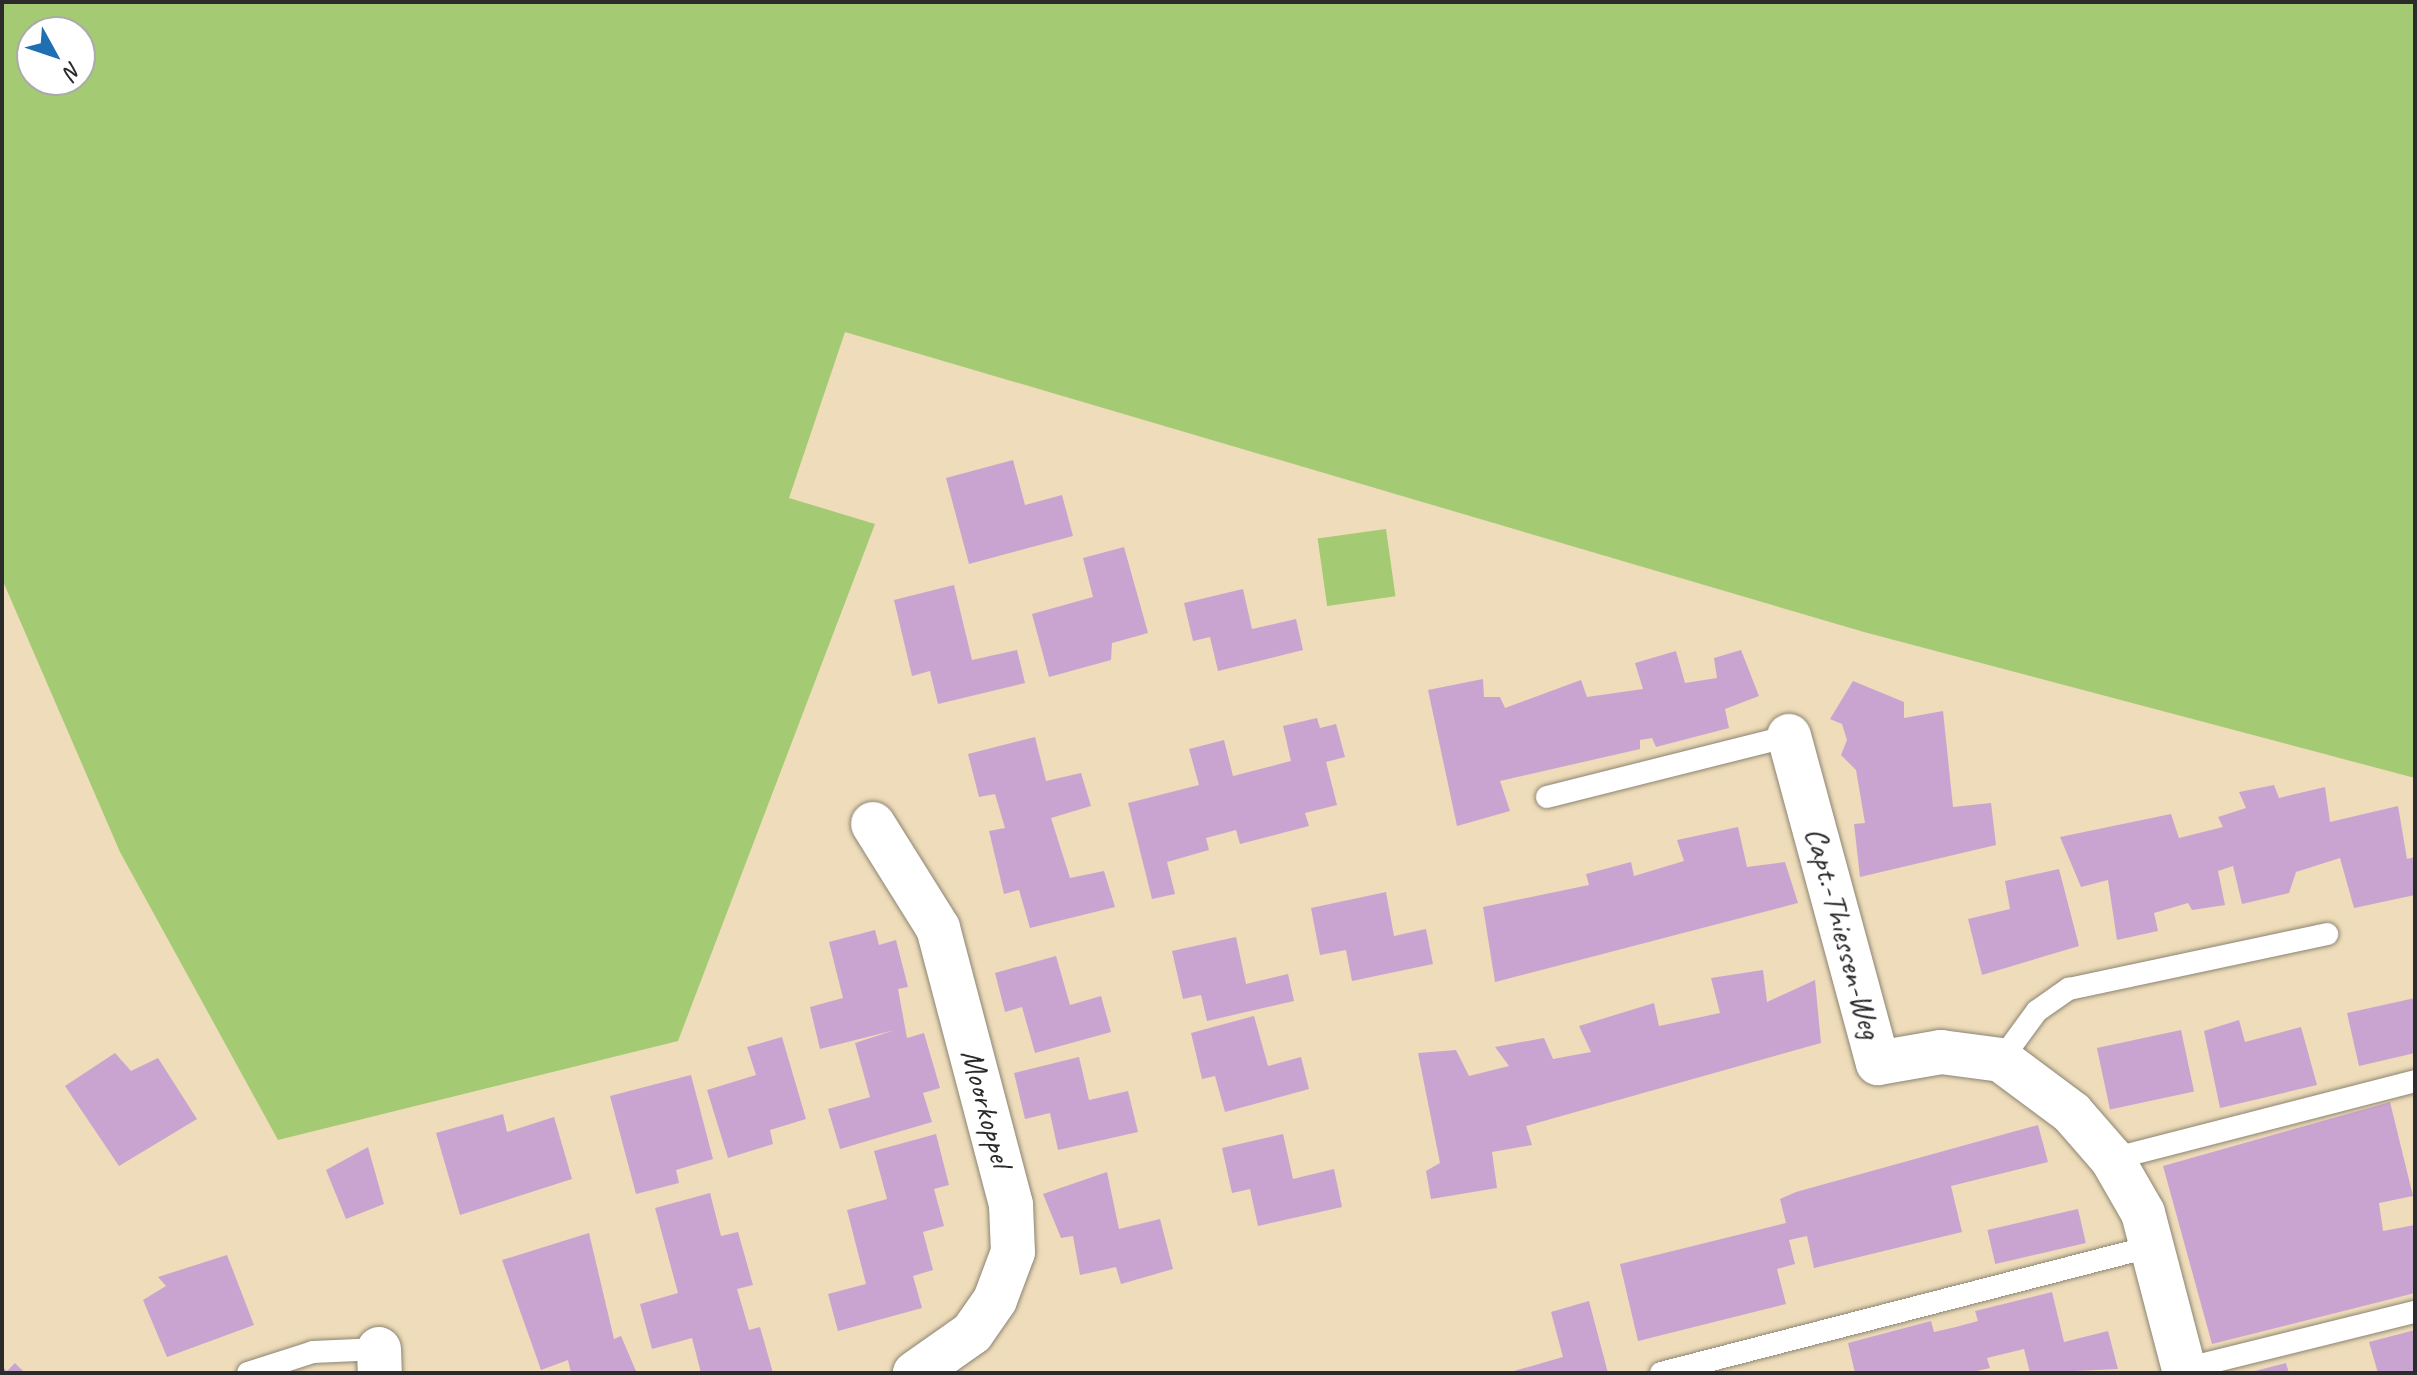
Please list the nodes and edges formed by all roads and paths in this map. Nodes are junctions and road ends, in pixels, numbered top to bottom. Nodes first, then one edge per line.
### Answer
1 (1789, 736) joint
2 (1547, 797) dead end
3 (873, 824) dead end
4 (2327, 934) dead end
5 (2001, 1060) junction
6 (2415, 1081) edge
7 (2112, 1159) junction
8 (2153, 1246) junction
9 (2415, 1312) edge
10 (379, 1361) edge
11 (2185, 1371) edge
12 (248, 1373) edge
13 (915, 1373) edge
14 (1661, 1373) edge

1 - 2 lane
1 - 5 street, Capt.-Thiessen-Weg
3 - 13 street, Moorkoppel
4 - 5 lane
5 - 7 street, Capt.-Thiessen-Weg
6 - 7 lane
7 - 8 street, Capt.-Thiessen-Weg
8 - 11 street, Capt.-Thiessen-Weg
8 - 14 lane
9 - 11 lane
10 - 12 lane

